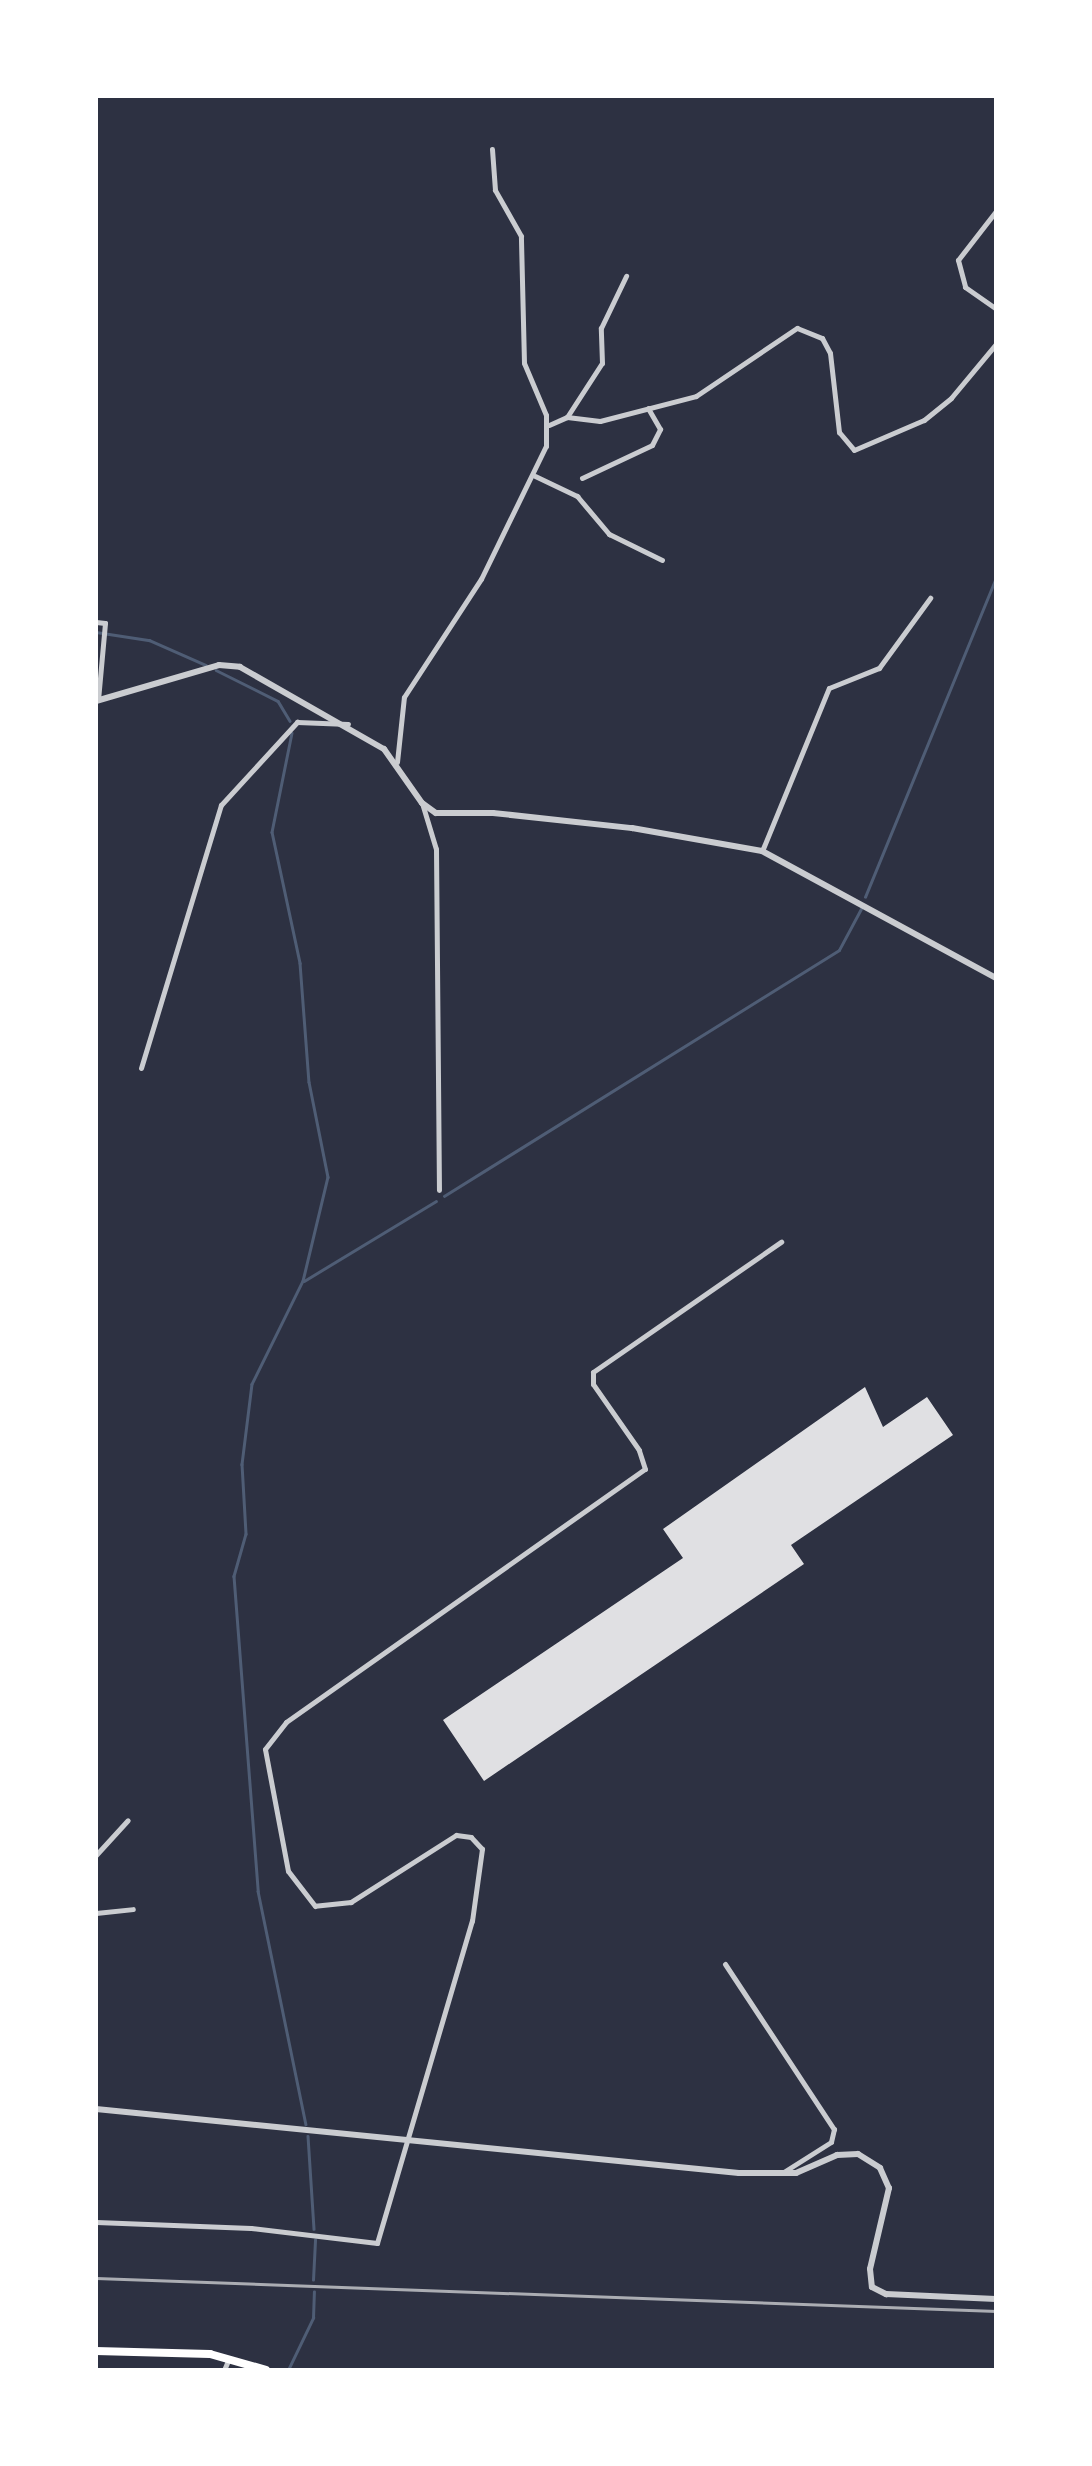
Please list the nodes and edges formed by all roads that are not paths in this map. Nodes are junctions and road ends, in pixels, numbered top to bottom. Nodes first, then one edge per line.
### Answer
1 (492, 149) dead end
2 (996, 211) edge
3 (626, 276) dead end
4 (996, 309) edge
5 (996, 344) edge
6 (648, 408) junction
7 (568, 417) junction
8 (549, 425) junction
9 (536, 476) junction
10 (582, 478) dead end
11 (662, 560) dead end
12 (930, 598) dead end
13 (96, 622) edge
14 (97, 700) edge
15 (348, 724) junction
16 (397, 762) junction
17 (422, 803) junction
18 (762, 851) junction
19 (996, 978) edge
20 (141, 1068) dead end
21 (439, 1190) dead end
22 (781, 1242) dead end
23 (128, 1820) dead end
24 (96, 1855) edge
25 (133, 1909) dead end
26 (96, 1913) edge
27 (725, 1964) dead end
28 (96, 2109) edge
29 (409, 2140) junction
30 (779, 2175) junction
31 (96, 2222) edge
32 (996, 2299) edge
33 (96, 2351) edge
34 (229, 2358) junction
35 (224, 2370) edge
36 (266, 2370) edge

1 - 8 street
2 - 4 street
3 - 7 street
5 - 6 street
6 - 7 street
6 - 10 street
7 - 8 street
8 - 9 street
9 - 11 street
9 - 16 street
12 - 18 street
13 - 14 street
14 - 15 street
15 - 16 street
15 - 20 street
16 - 17 street
17 - 18 street
17 - 21 street
18 - 19 street
22 - 29 street
23 - 24 street
25 - 26 street
27 - 30 street
28 - 29 street
29 - 30 street
29 - 31 street
30 - 32 street
33 - 34 main road
34 - 35 street
34 - 36 main road

